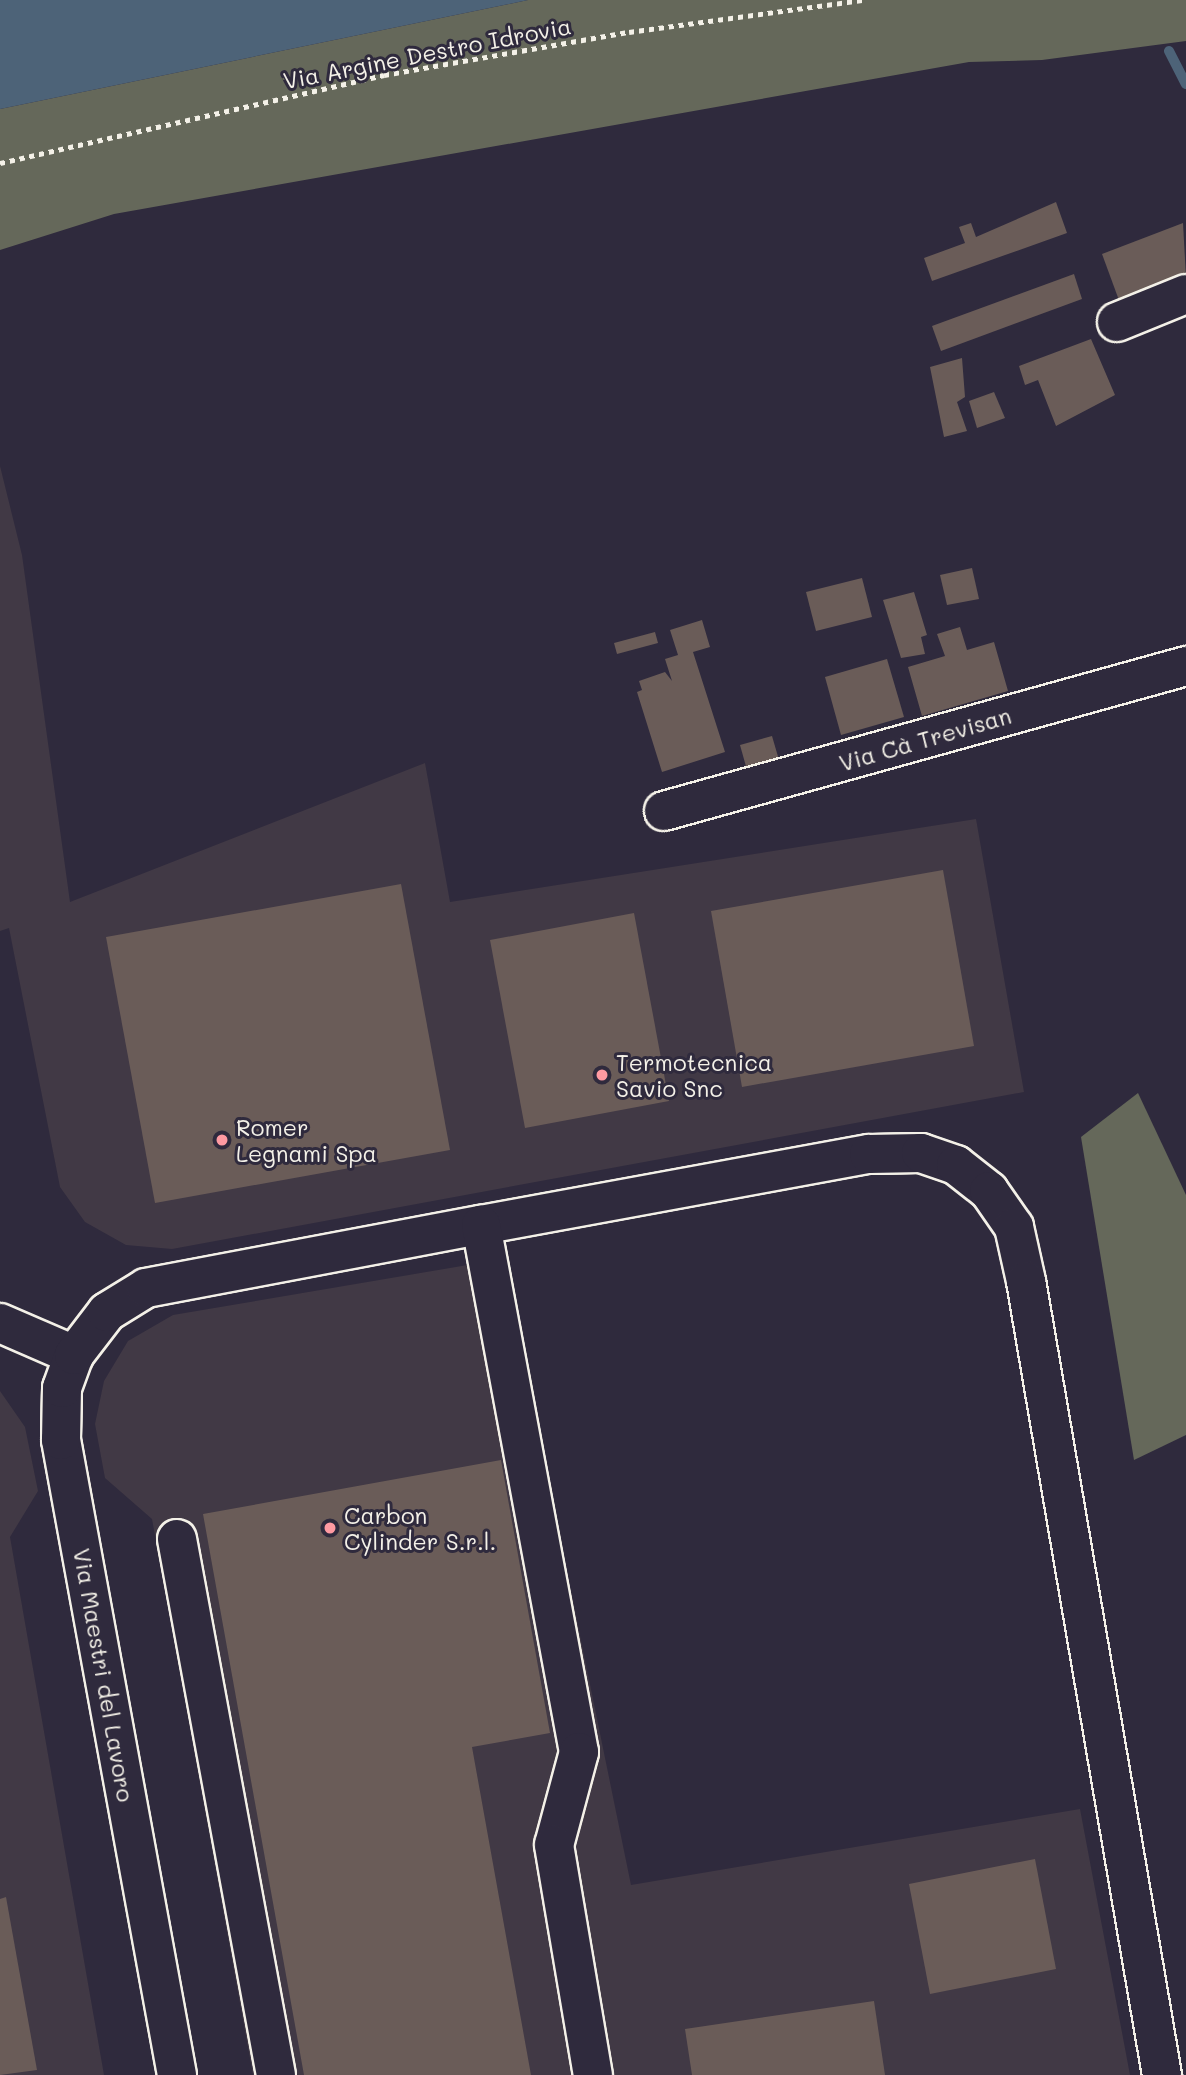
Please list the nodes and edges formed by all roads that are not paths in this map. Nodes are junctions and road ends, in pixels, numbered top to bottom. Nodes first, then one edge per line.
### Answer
1 (1186, 294) edge
2 (1117, 322) dead end
3 (1186, 666) edge
4 (664, 811) dead end
5 (481, 1225) junction
6 (0, 1323) edge
7 (74, 1356) junction
8 (177, 1539) dead end
9 (177, 2075) edge
10 (276, 2075) edge
11 (593, 2075) edge
12 (1162, 2075) edge

1 - 2 street
3 - 4 street, Via Cà Trevisan
5 - 7 street, Via Maestri del Lavoro
5 - 11 street
5 - 12 street, Via Maestri del Lavoro
6 - 7 street
7 - 9 street, Via Maestri del Lavoro
8 - 10 street

